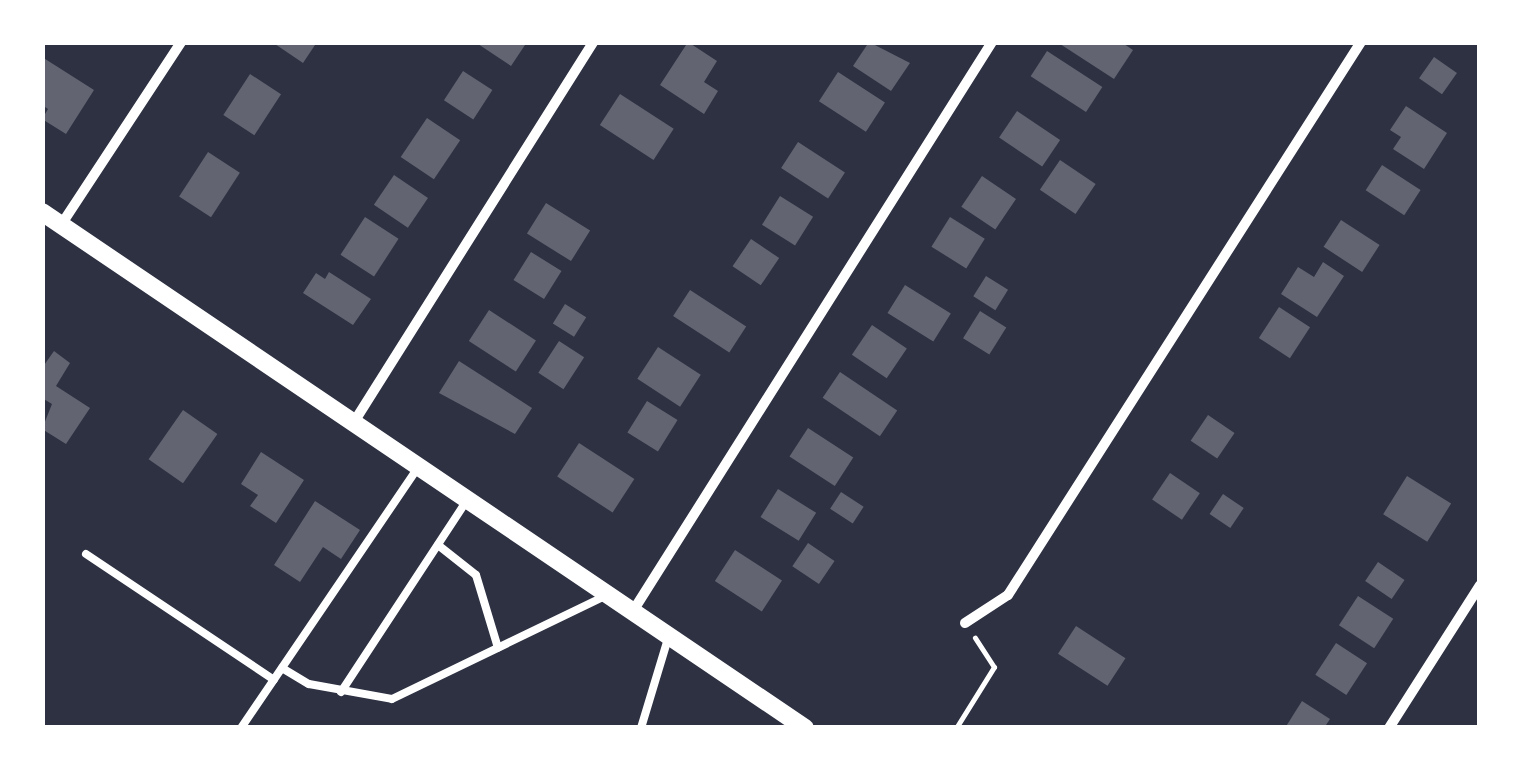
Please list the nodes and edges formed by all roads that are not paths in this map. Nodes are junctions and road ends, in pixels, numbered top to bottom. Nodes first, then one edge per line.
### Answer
1 (181, 42) edge
2 (593, 42) edge
3 (992, 42) edge
4 (1361, 42) edge
5 (42, 212) edge
6 (61, 225) junction
7 (354, 422) junction
8 (419, 466) junction
9 (468, 499) junction
10 (438, 545) junction
11 (86, 554) dead end
12 (1480, 586) edge
13 (608, 594) junction
14 (633, 611) junction
15 (965, 623) road end
16 (670, 635) junction
17 (498, 648) junction
18 (282, 668) junction
19 (274, 680) junction
20 (341, 692) junction
21 (242, 728) edge
22 (641, 728) edge
23 (805, 728) edge
24 (1389, 728) edge

1 - 6 street
2 - 7 street
3 - 14 street
4 - 15 street
5 - 6 street
6 - 7 street
7 - 8 street
8 - 9 street
8 - 18 lane
9 - 10 lane
9 - 13 street
10 - 17 lane
10 - 20 lane
11 - 19 lane
12 - 24 street
13 - 14 street
13 - 17 lane
14 - 16 street
16 - 22 lane
16 - 23 street
17 - 20 lane
18 - 19 lane
18 - 20 lane
19 - 21 lane

